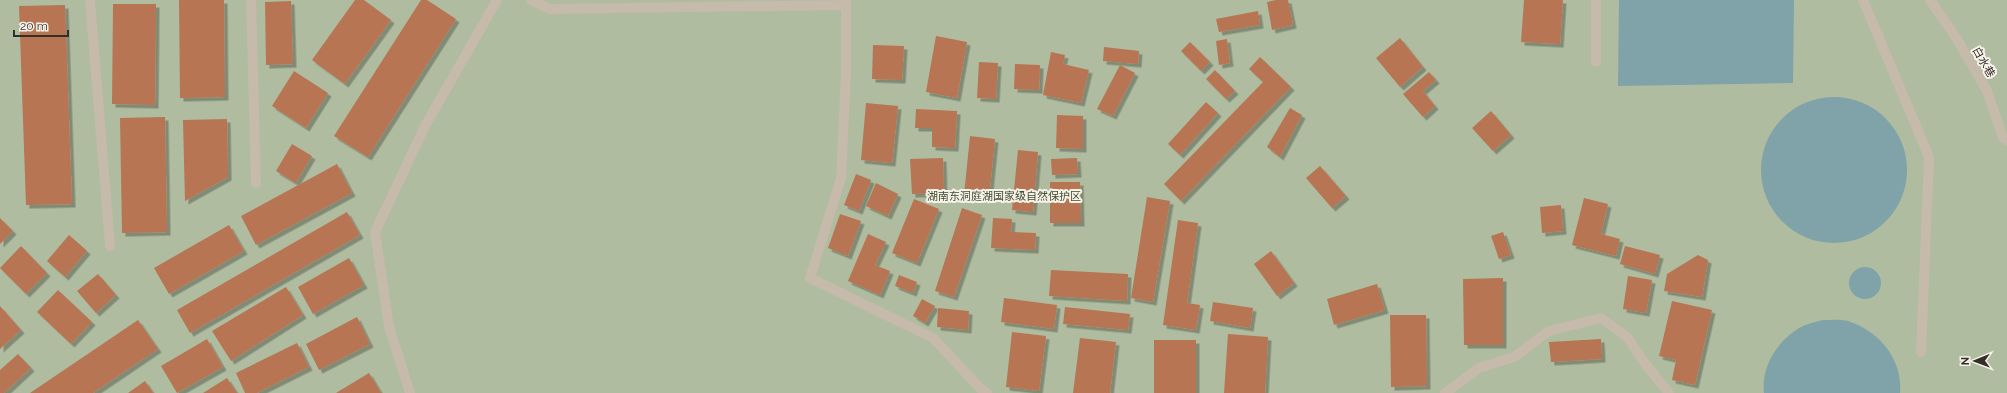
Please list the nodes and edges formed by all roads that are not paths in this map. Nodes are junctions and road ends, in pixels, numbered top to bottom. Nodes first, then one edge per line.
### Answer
1 (90, 0) edge
2 (251, 0) edge
3 (498, 0) edge
4 (531, 0) edge
5 (1596, 0) edge
6 (1863, 0) edge
7 (1930, 0) edge
8 (846, 3) edge
9 (1596, 62) dead end
10 (2007, 140) edge
11 (256, 183) dead end
12 (110, 246) dead end
13 (1921, 352) dead end
14 (410, 393) edge
15 (987, 393) edge
16 (1445, 393) edge
17 (1669, 393) edge

1 - 12 street
2 - 11 street
3 - 14 street
4 - 8 street
5 - 9 street
6 - 13 street
7 - 10 street, 白水巷
8 - 15 street
16 - 17 street

